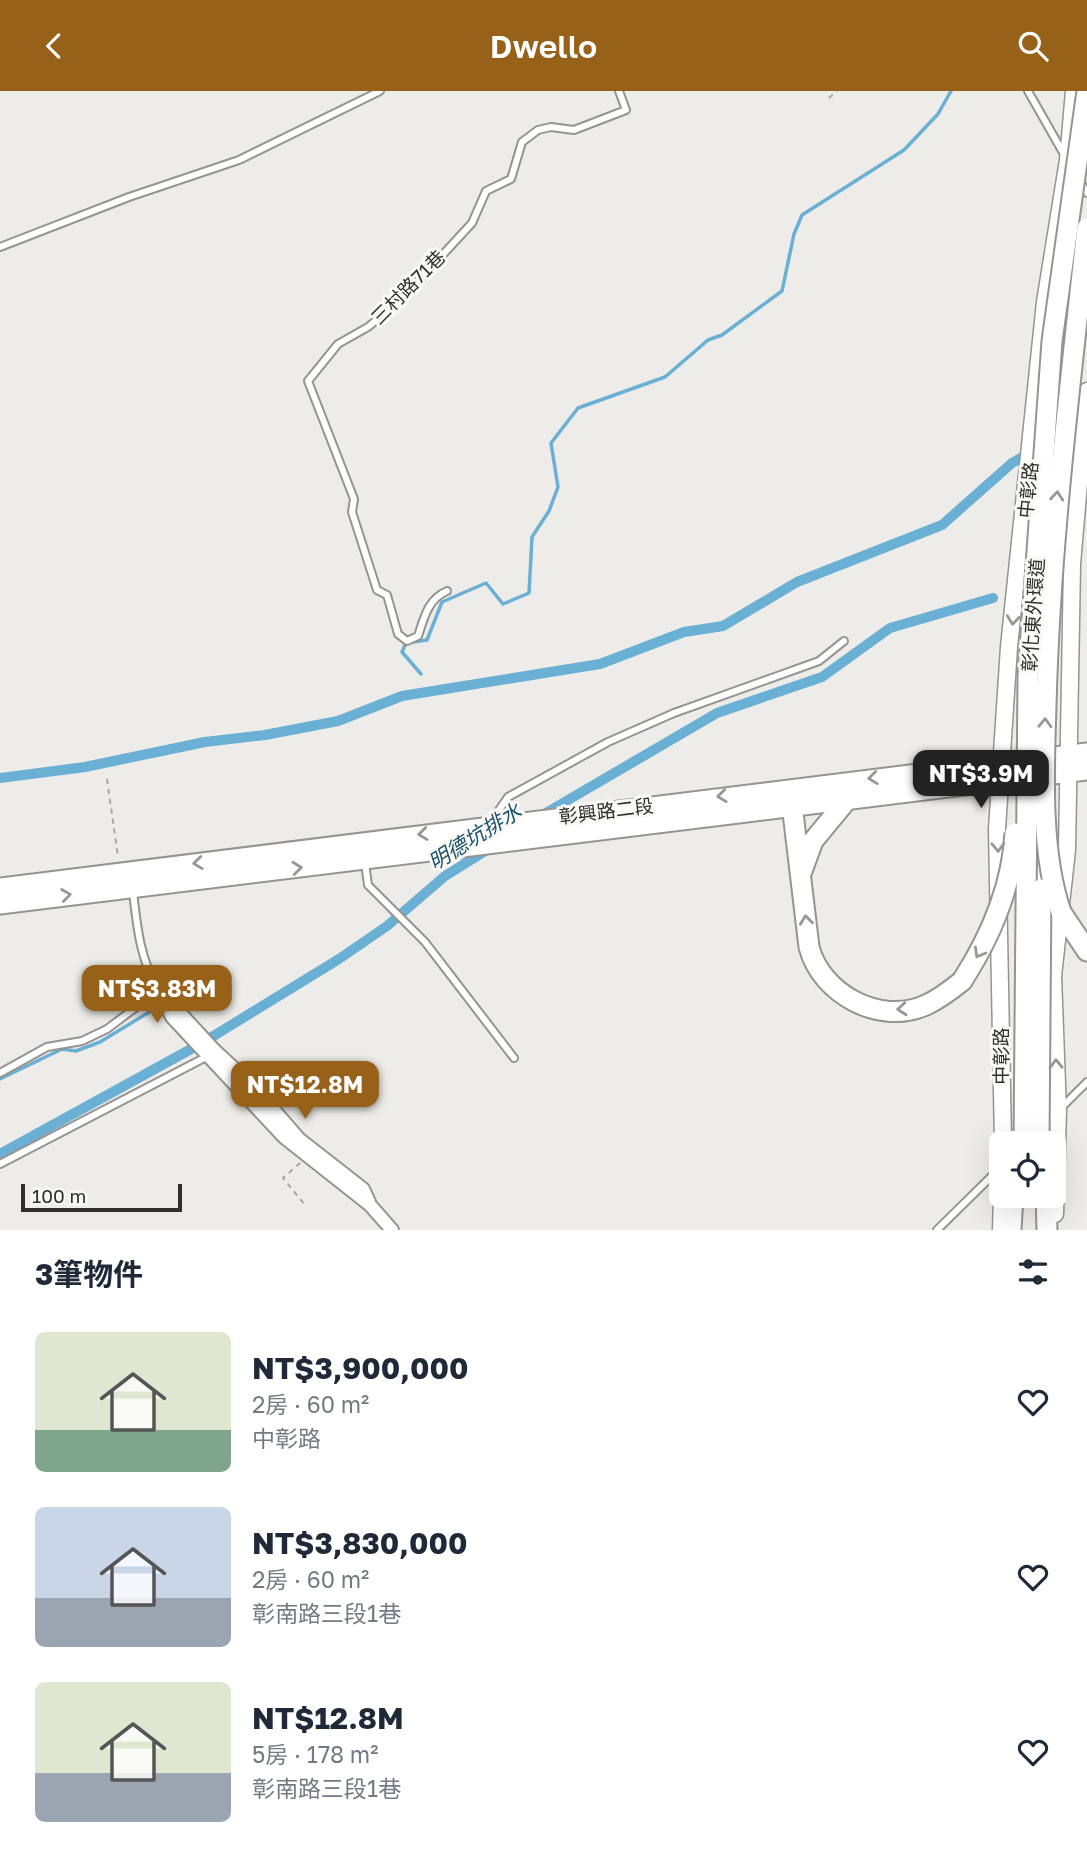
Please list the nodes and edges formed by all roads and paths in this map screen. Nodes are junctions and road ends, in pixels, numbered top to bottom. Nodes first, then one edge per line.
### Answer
1 (380, 91) edge
2 (619, 91) edge
3 (837, 91) edge
4 (1028, 91) edge
5 (1074, 91) edge
6 (1087, 91) edge
7 (829, 98) dead end
8 (1068, 160) junction
9 (1087, 193) edge
10 (1087, 228) edge
11 (0, 247) edge
12 (1087, 391) edge
13 (447, 591) dead end
14 (844, 641) dead end
15 (1028, 677) junction
16 (1078, 762) edge
17 (1003, 772) junction
18 (107, 779) dead end
19 (790, 788) junction
20 (1043, 792) junction
21 (846, 801) junction
22 (793, 808) junction
23 (502, 833) junction
24 (365, 861) junction
25 (800, 876) junction
26 (130, 879) junction
27 (0, 888) edge
28 (0, 904) edge
29 (1087, 951) edge
30 (159, 991) junction
31 (212, 1054) junction
32 (514, 1058) dead end
33 (0, 1073) edge
34 (1032, 1080) junction
35 (1087, 1082) edge
36 (1001, 1105) junction
37 (1058, 1111) junction
38 (1002, 1131) edge
39 (1018, 1131) edge
40 (1026, 1131) edge
41 (1038, 1131) edge
42 (1043, 1131) edge
43 (1056, 1131) edge
44 (308, 1157) junction
45 (0, 1164) edge
46 (989, 1179) edge
47 (305, 1205) dead end
48 (370, 1205) junction
49 (1001, 1208) edge
50 (1013, 1208) edge
51 (1024, 1208) edge
52 (1039, 1208) edge
53 (1046, 1208) edge
54 (1055, 1208) edge
55 (392, 1230) edge
56 (937, 1230) edge
57 (1000, 1230) edge
58 (1012, 1230) edge
59 (1024, 1230) edge
60 (1038, 1230) edge
61 (1046, 1230) edge
62 (1055, 1230) edge

1 - 11 lane
2 - 13 lane, 三村路71巷
3 - 7 path
4 - 8 lane
5 - 8 street, 中彰路
6 - 15 main road, 彰化東外環道, bridge
8 - 9 lane
8 -> 17 street, 中彰路
20 -> 10 main road, 彰化東外環道, bridge
12 - 16 street
14 - 23 lane
15 -> 25 main road, bridge
15 - 34 main road, 彰化東外環道, bridge
16 - 17 main road, 彰興路二段
37 -> 16 street
17 -> 19 main road, 彰興路二段
17 - 21 main road, 彰興路二段
17 -> 36 street, 中彰路
18 - 26 path
19 - 22 main road
19 -> 23 main road, 彰興路二段
20 - 29 main road, bridge
20 - 34 main road, 彰化東外環道, bridge
21 - 22 main road, 彰興路二段
21 - 25 main road
22 - 23 main road, 彰興路二段
22 - 25 main road
23 - 24 main road, 彰興路二段
23 -> 26 main road, 彰興路二段
26 -> 24 main road, 彰興路二段
24 - 32 lane
26 - 27 main road, 彰興路二段
28 -> 26 main road, 彰興路二段
26 - 30 lane
30 - 31 street
30 - 33 lane
31 - 44 street
31 - 45 lane
31 - 48 street
34 - 39 main road, bridge
34 - 40 main road, 彰化東外環道, bridge
34 - 41 main road, 彰化東外環道, bridge
34 - 42 main road, bridge
35 - 37 lane
36 - 37 street
36 - 38 street, 中彰路
37 - 43 street
44 - 47 path
44 - 48 street
46 - 56 lane
48 - 55 street
49 - 57 street
50 - 58 main road
51 - 59 main road
52 - 60 main road
53 - 61 main road
54 - 62 street

